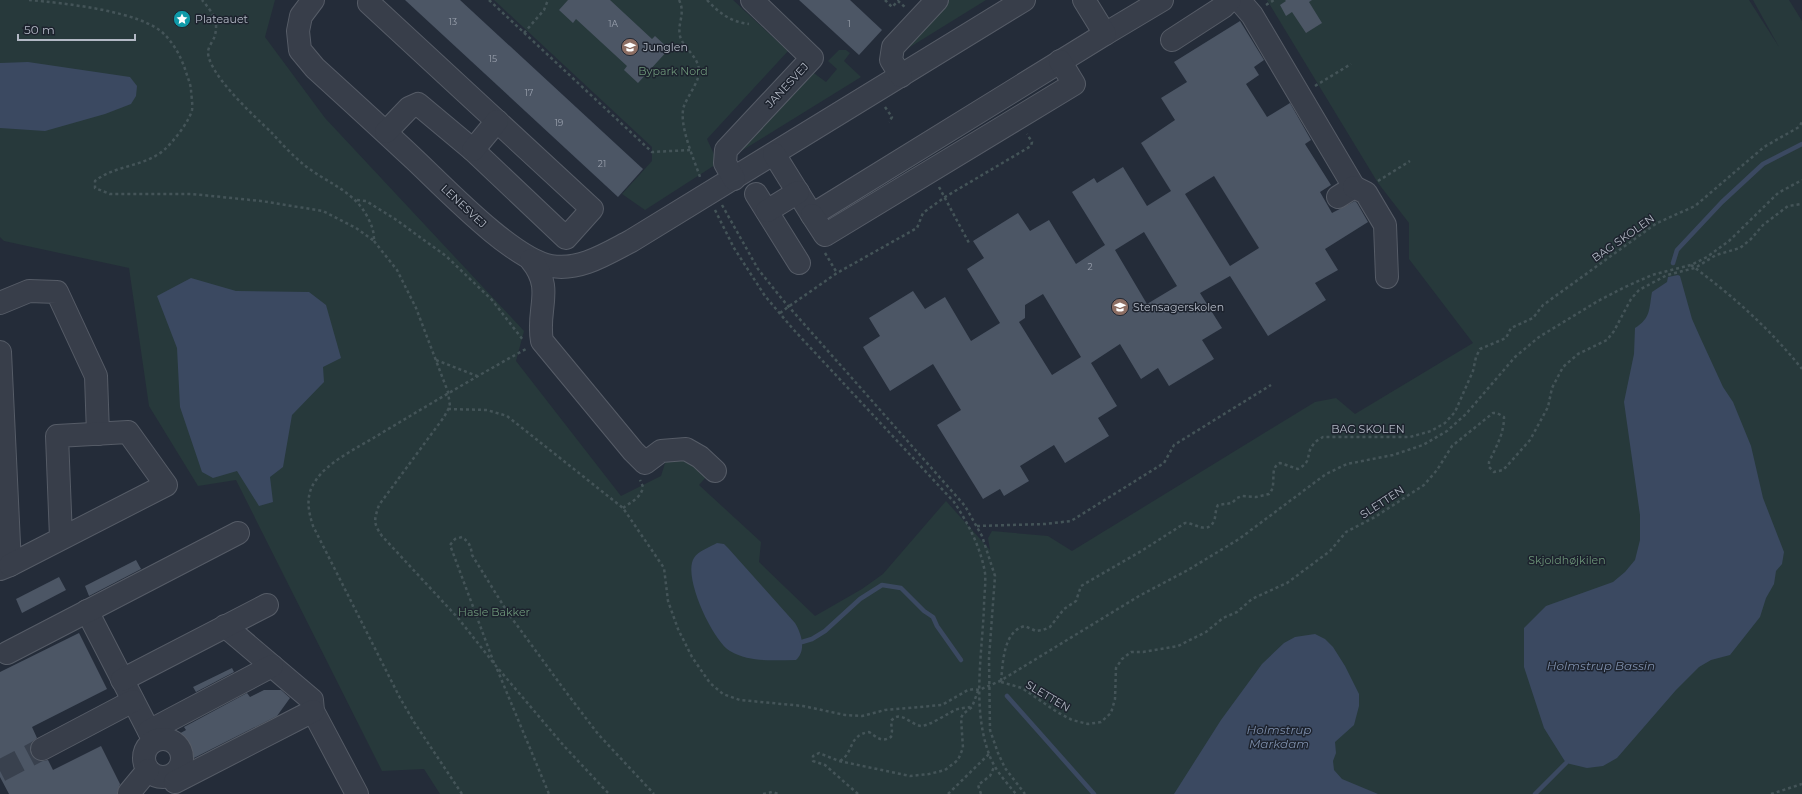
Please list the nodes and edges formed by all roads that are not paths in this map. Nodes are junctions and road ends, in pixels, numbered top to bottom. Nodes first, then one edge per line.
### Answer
1 (313, 0) edge
2 (752, 0) edge
3 (937, 0) edge
4 (1024, 0) edge
5 (1084, 0) edge
6 (1162, 0) edge
7 (1230, 0) edge
8 (1239, 0) edge
9 (369, 2) dead end
10 (1105, 34) junction
11 (1172, 40) dead end
12 (1060, 61) junction
13 (901, 76) junction
14 (497, 121) junction
15 (386, 132) junction
16 (473, 150) junction
17 (774, 154) junction
18 (734, 179) junction
19 (798, 192) junction
20 (812, 215) junction
21 (531, 260) junction
22 (799, 263) dead end
23 (1388, 277) dead end
24 (0, 303) edge
25 (0, 352) edge
26 (98, 434) junction
27 (715, 471) dead end
28 (238, 533) dead end
29 (61, 538) junction
30 (5, 567) edge
31 (267, 605) dead end
32 (87, 611) junction
33 (225, 626) junction
34 (7, 654) dead end
35 (272, 666) junction
36 (122, 680) junction
37 (133, 701) junction
38 (313, 711) junction
39 (151, 736) junction
40 (42, 749) tunnel mouth
41 (148, 770) junction
42 (176, 784) edge
43 (350, 792) edge
44 (129, 793) edge

1 - 15 street, LENESVEJ
2 - 18 street, JANESVEJ
3 - 13 street
4 - 13 street
5 - 10 street
6 - 10 street
7 - 11 street
8 - 23 street
9 - 14 street
10 - 12 street
12 - 20 street
12 - 20 street
13 - 17 street
14 - 16 street
14 - 16 street
15 - 16 street
15 - 21 street, LENESVEJ
17 - 18 street
17 - 19 street
18 - 21 street, LENESVEJ
19 - 20 street
19 - 22 street
21 - 27 street
24 - 26 street
25 - 30 street
26 - 29 street
26 - 29 street
28 - 32 street
29 - 30 street
31 - 33 street
32 - 34 street
32 - 36 street
33 - 35 street
33 - 36 street
35 - 38 street
35 - 39 street
36 - 37 street
37 - 39 street
37 - 40 street
38 - 42 street
38 - 43 street
39 - 41 street
39 - 42 street
41 - 42 street
41 - 44 street

